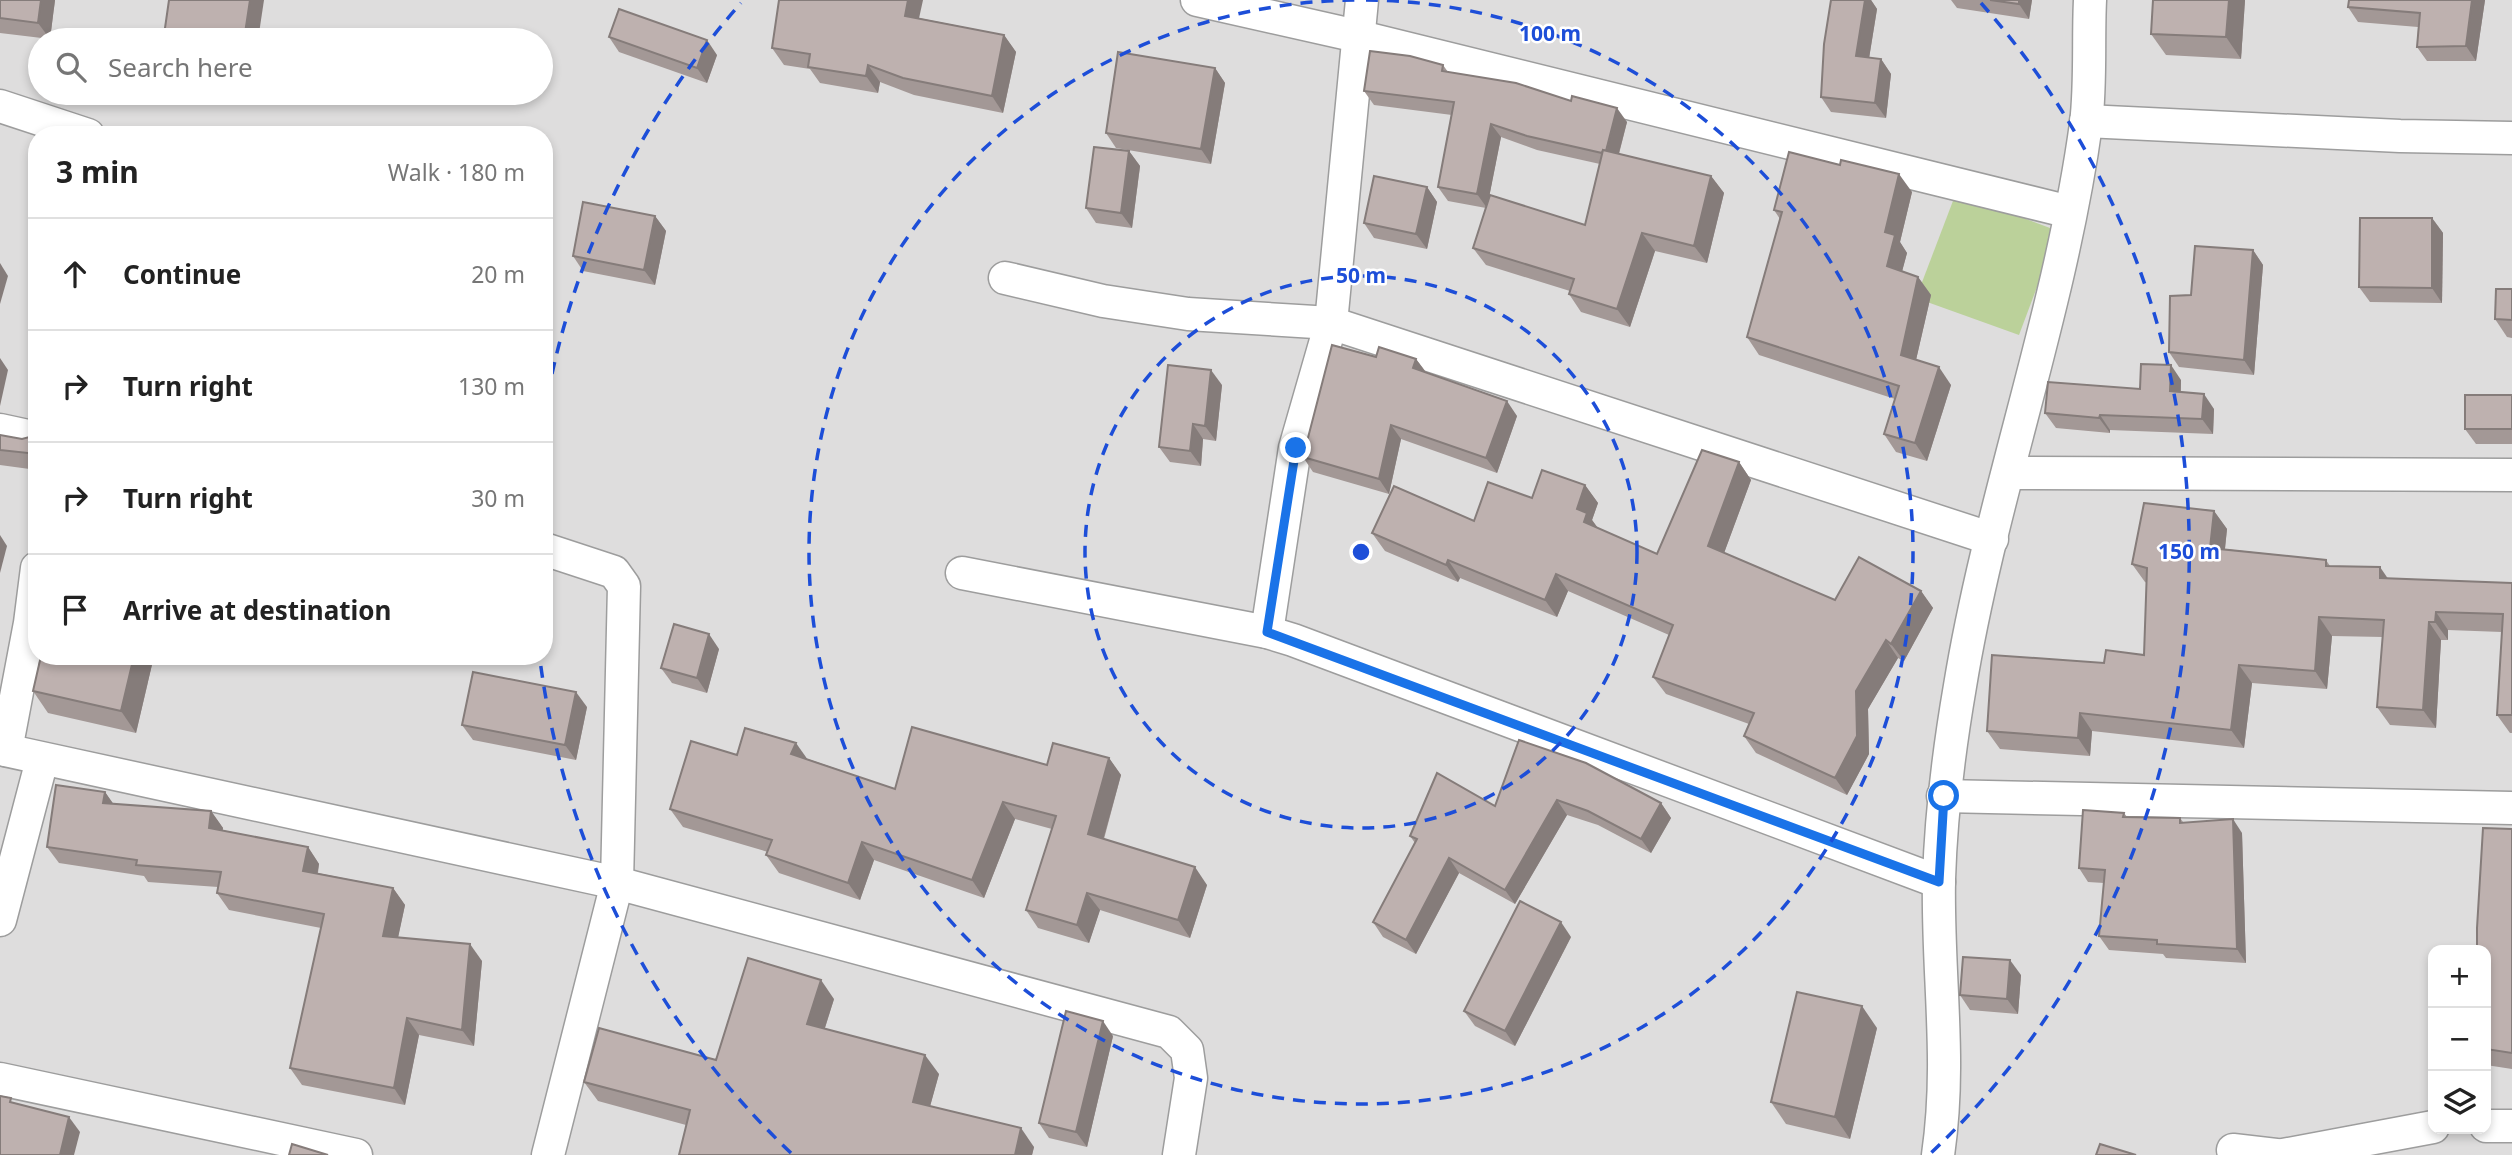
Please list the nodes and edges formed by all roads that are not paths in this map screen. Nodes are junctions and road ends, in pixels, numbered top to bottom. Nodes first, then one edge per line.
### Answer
1 (1197, 0) edge
2 (1362, 0) edge
3 (2090, 0) edge
4 (1357, 36) junction
5 (0, 106) edge
6 (2086, 121) junction
7 (61, 126) edge
8 (2512, 138) edge
9 (2070, 212) junction
10 (1005, 278) dead end
11 (1331, 323) junction
12 (0, 430) edge
13 (28, 436) edge
14 (2009, 473) junction
15 (2512, 475) edge
16 (1992, 539) junction
17 (553, 552) edge
18 (962, 573) dead end
19 (28, 632) edge
20 (1267, 632) junction
21 (3, 749) edge
22 (42, 760) junction
23 (1944, 796) junction
24 (2512, 808) edge
25 (1939, 882) junction
26 (617, 883) junction
27 (0, 920) edge
28 (0, 1079) edge
29 (2491, 1126) edge
30 (2512, 1126) edge
31 (2428, 1128) edge
32 (2233, 1150) dead end
33 (356, 1155) edge
34 (548, 1155) edge
35 (1178, 1155) edge
36 (1938, 1155) edge
37 (2276, 1155) edge
38 (2283, 1155) edge

1 - 4 street
2 - 4 street
3 - 6 street
4 - 9 street
4 - 11 street
5 - 7 street
6 - 8 street
6 - 9 street
9 - 14 street
10 - 11 street
11 - 16 street
11 - 20 street
12 - 13 street
14 - 15 street
14 - 16 street
16 - 23 street
17 - 26 street
18 - 20 street
19 - 21 street
20 - 25 street
21 - 22 street
22 - 26 street
22 - 27 street
23 - 24 street
23 - 25 street
25 - 36 street
26 - 34 street
26 - 35 street
28 - 33 street
29 - 30 street
31 - 38 street
32 - 37 street

